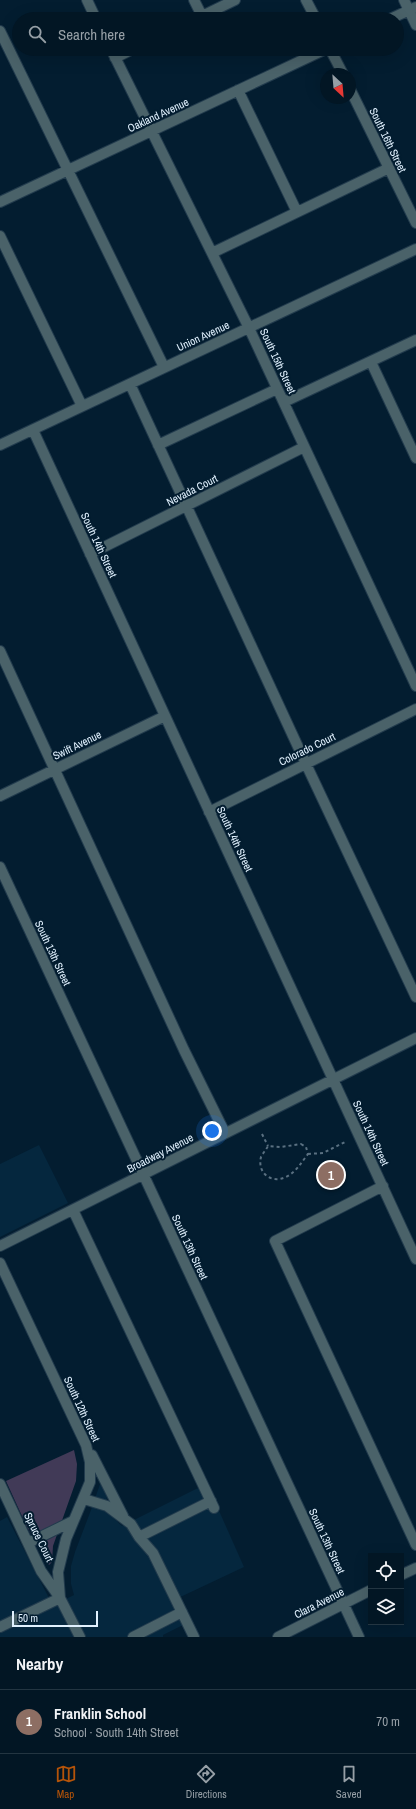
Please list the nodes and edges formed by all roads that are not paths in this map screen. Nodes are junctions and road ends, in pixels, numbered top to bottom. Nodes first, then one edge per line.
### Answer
1 (87, 0) edge
2 (194, 0) edge
3 (236, 0) edge
4 (306, 0) edge
5 (404, 0) edge
6 (412, 8) edge
7 (93, 12) edge
8 (197, 12) edge
9 (211, 12) edge
10 (312, 12) edge
11 (416, 25) edge
12 (0, 31) edge
13 (12, 56) edge
14 (12, 56) edge
15 (114, 56) edge
16 (311, 56) edge
17 (334, 56) edge
18 (340, 68) edge
19 (238, 90) junction
20 (356, 101) edge
21 (151, 132) junction
22 (389, 168) junction
23 (68, 171) junction
24 (0, 202) edge
25 (297, 212) junction
26 (416, 223) edge
27 (0, 236) edge
28 (416, 249) edge
29 (212, 253) junction
30 (249, 328) junction
31 (416, 340) edge
32 (371, 362) junction
33 (164, 367) junction
34 (130, 384) junction
35 (277, 389) junction
36 (284, 402) junction
37 (82, 406) junction
38 (33, 430) junction
39 (0, 444) edge
40 (158, 445) junction
41 (304, 447) junction
42 (416, 458) edge
43 (186, 507) junction
44 (90, 554) junction
45 (0, 651) edge
46 (416, 686) edge
47 (416, 709) edge
48 (165, 716) junction
49 (306, 764) junction
50 (56, 769) junction
51 (0, 796) edge
52 (209, 812) junction
53 (0, 867) edge
54 (416, 997) edge
55 (416, 1038) edge
56 (332, 1079) junction
57 (225, 1133) junction
58 (143, 1174) junction
59 (382, 1186) junction
60 (73, 1210) junction
61 (0, 1246) edge
62 (416, 1259) edge
63 (0, 1263) edge
64 (86, 1445) junction
65 (0, 1484) edge
66 (84, 1499) junction
67 (123, 1516) junction
68 (73, 1521) junction
69 (139, 1537) junction
70 (28, 1542) junction
71 (416, 1545) edge
72 (416, 1568) edge
73 (404, 1574) edge
74 (368, 1592) edge
75 (60, 1598) junction
76 (344, 1604) junction
77 (182, 1612) junction
78 (0, 1627) edge
79 (80, 1637) edge
80 (133, 1637) edge
81 (194, 1637) edge
82 (278, 1637) edge
83 (359, 1637) edge

1 - 7 street
2 - 8 street
3 - 9 street
4 - 10 street
5 - 6 street
6 - 11 street
12 - 13 street
14 - 23 street
15 - 21 street, South 15th Street
16 - 19 street, Oakland Avenue
17 - 18 street
19 - 21 street, Oakland Avenue
19 - 25 street
20 - 22 street, South 16th Street
21 - 23 street, Oakland Avenue
21 - 29 street, South 15th Street
22 - 25 street
22 - 26 street, South 16th Street
23 - 24 street, Oakland Avenue
23 - 33 street
25 - 29 street
27 - 37 street
28 - 30 street, Union Avenue
29 - 30 street, South 15th Street
30 - 33 street, Union Avenue
30 - 35 street, South 15th Street
31 - 32 street
32 - 36 street
32 - 42 street
33 - 34 street, Union Avenue
34 - 37 street, Union Avenue
34 - 40 street
35 - 36 street, South 15th Street
35 - 40 street
36 - 41 street, South 15th Street
37 - 38 street, Union Avenue
38 - 39 street, Union Avenue
38 - 44 street, South 14th Street
40 - 43 street
41 - 43 street, Nevada Court
41 - 46 street, South 15th Street
43 - 44 street, Nevada Court
43 - 49 street
44 - 48 street, South 14th Street
45 - 50 street
47 - 49 street, Colorado Court
48 - 50 street, Swift Avenue
48 - 52 street, South 14th Street
49 - 52 street, Colorado Court
49 - 54 street
50 - 51 street, Swift Avenue
50 - 57 street
52 - 56 street, South 14th Street
53 - 58 street, South 13th Street
55 - 56 street, Broadway Avenue
56 - 57 street, Broadway Avenue
56 - 59 street, South 14th Street
57 - 58 street, Broadway Avenue
58 - 60 street, Broadway Avenue
58 - 76 street, South 13th Street
59 - 62 street, South 14th Street
59 - 71 street
60 - 61 street, Broadway Avenue
60 - 69 street
63 - 64 street, South 12th Street
64 - 66 street, South 12th Street
64 - 67 street
65 - 70 street, Spruce Court
66 - 67 street
66 - 68 street, South 12th Street
67 - 69 street
68 - 70 street
68 - 75 street, South 12th Street
69 - 77 street
70 - 75 street, Spruce Court
72 - 73 street
74 - 76 street, Clara Avenue
75 - 78 street
75 - 79 street, South 12th Street
76 - 82 street, Clara Avenue
76 - 83 street, South 13th Street
77 - 80 street
77 - 81 street

